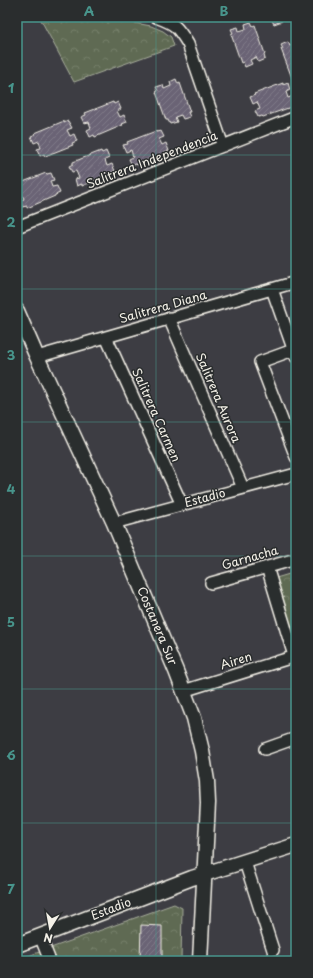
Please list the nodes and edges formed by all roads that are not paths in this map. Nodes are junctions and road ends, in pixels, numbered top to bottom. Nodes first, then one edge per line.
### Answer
1 (156, 17) edge
2 (296, 117) edge
3 (223, 146) junction
4 (17, 227) edge
5 (296, 282) edge
6 (272, 289) junction
7 (17, 311) edge
8 (169, 318) junction
9 (106, 337) junction
10 (295, 354) edge
11 (37, 357) junction
12 (296, 457) edge
13 (296, 474) edge
14 (243, 488) junction
15 (182, 505) junction
16 (114, 523) junction
17 (296, 559) edge
18 (267, 567) junction
19 (211, 583) dead end
20 (295, 656) edge
21 (183, 690) junction
22 (296, 738) edge
23 (265, 749) dead end
24 (296, 845) edge
25 (245, 862) junction
26 (205, 874) junction
27 (40, 936) junction
28 (17, 945) edge
29 (273, 950) dead end
30 (50, 961) edge
31 (200, 961) edge

1 - 3 street
2 - 3 street, Salitrera Independencia
3 - 4 street, Salitrera Independencia
5 - 6 street, Salitrera Diana
6 - 8 street, Salitrera Diana
6 - 10 street
7 - 11 street, Costanera Sur
8 - 9 street, Salitrera Diana
8 - 14 street, Salitrera Aurora
9 - 11 street, Salitrera Diana
9 - 15 street, Salitrera Carmen
10 - 12 street
11 - 16 street, Costanera Sur
13 - 14 street, Estadio
14 - 15 street, Estadio
15 - 16 street, Estadio
16 - 21 street, Costanera Sur
17 - 18 street, Garnacha
18 - 19 street, Garnacha
18 - 20 street
20 - 21 street, Airen
21 - 26 street, Costanera Sur
22 - 23 street
24 - 25 street, Estadio
25 - 26 street, Estadio
25 - 29 street
26 - 27 street, Estadio
26 - 31 street, Costanera Sur
27 - 28 street, Estadio
27 - 30 street

